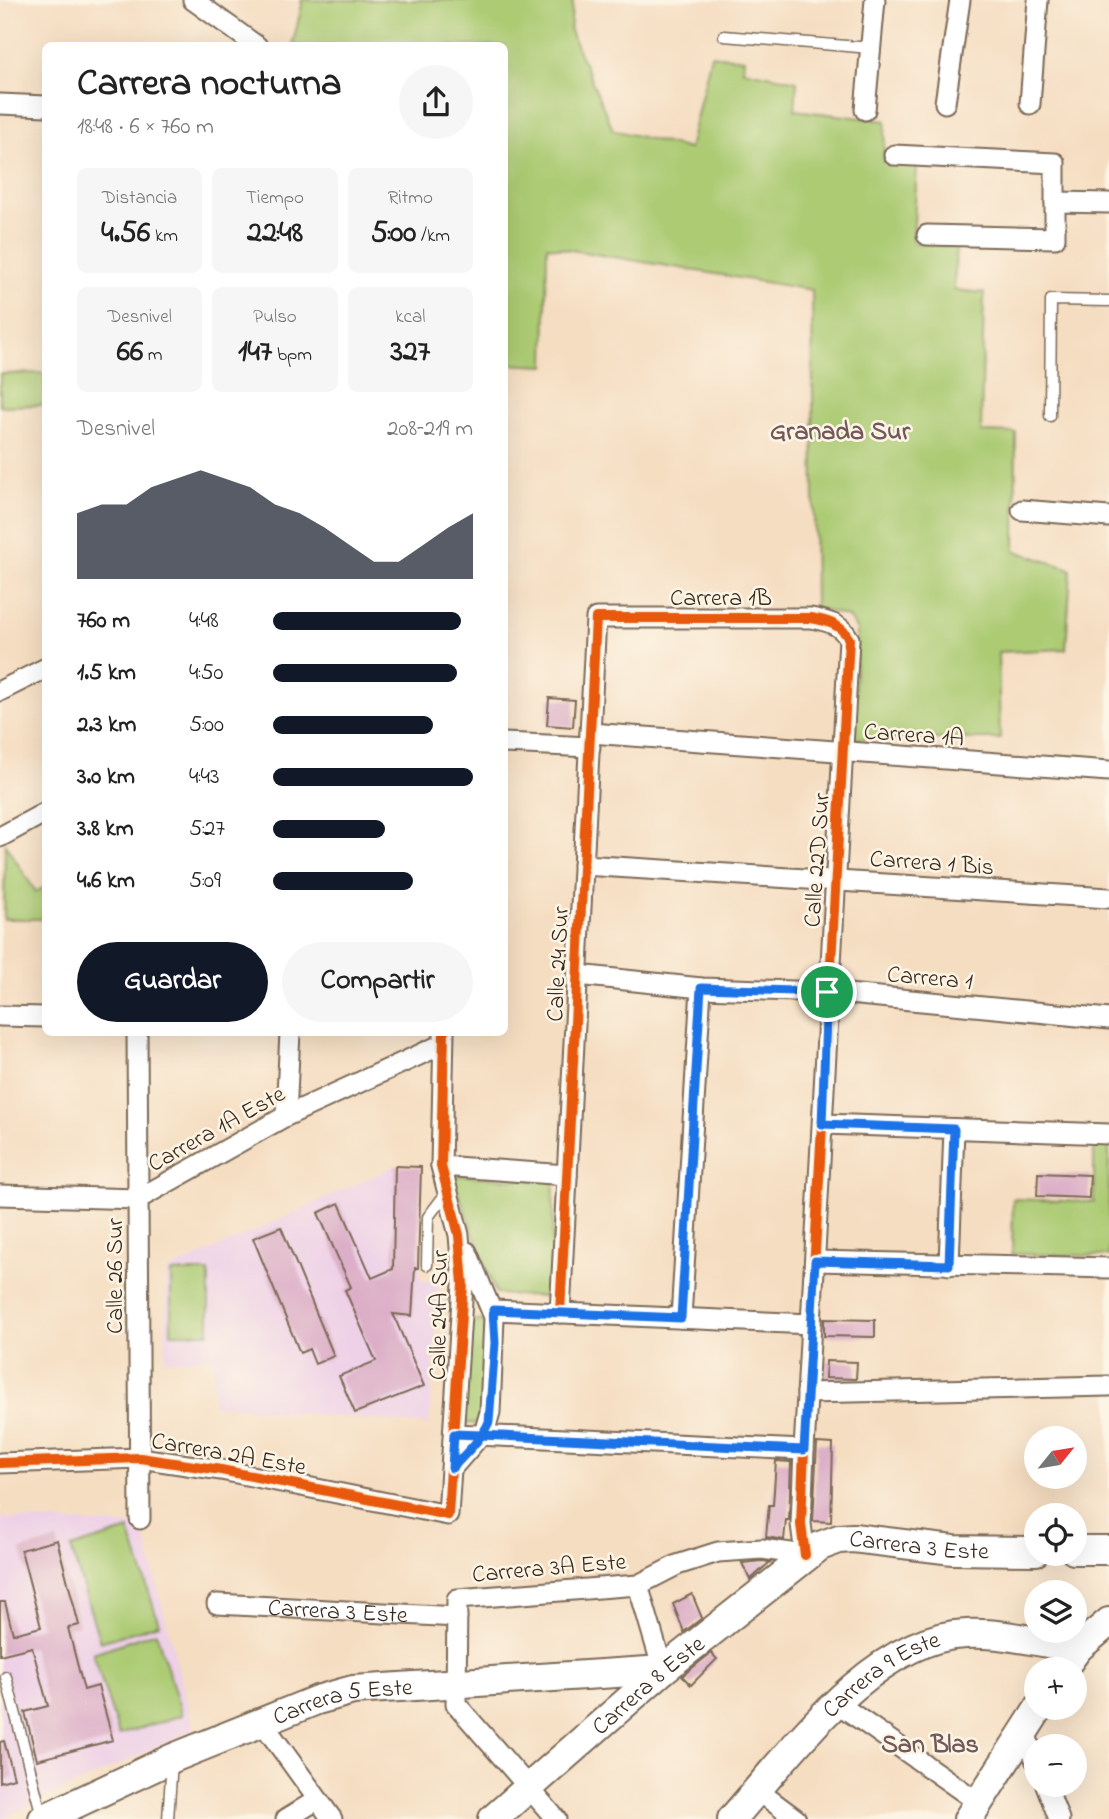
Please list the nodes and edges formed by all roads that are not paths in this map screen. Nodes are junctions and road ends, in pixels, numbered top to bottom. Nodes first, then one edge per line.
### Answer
1 (193, 0) edge
2 (875, 0) edge
3 (960, 0) edge
4 (1038, 0) edge
5 (724, 36) dead end
6 (250, 42) edge
7 (871, 48) junction
8 (945, 103) dead end
9 (0, 104) edge
10 (1030, 104) dead end
11 (42, 106) edge
12 (866, 110) dead end
13 (894, 155) dead end
14 (1055, 202) junction
15 (1109, 203) edge
16 (927, 235) dead end
17 (1109, 301) edge
18 (1050, 416) dead end
19 (1022, 510) dead end
20 (1109, 517) edge
21 (596, 618) joint
22 (844, 629) joint
23 (42, 670) edge
24 (0, 691) edge
25 (590, 740) junction
26 (508, 743) edge
27 (844, 750) junction
28 (1109, 771) edge
29 (42, 814) edge
30 (0, 837) edge
31 (583, 864) junction
32 (836, 881) junction
33 (1109, 898) edge
34 (578, 975) junction
35 (701, 988) junction
36 (827, 992) junction
37 (0, 1016) edge
38 (42, 1017) edge
39 (1109, 1019) edge
40 (137, 1036) edge
41 (290, 1036) edge
42 (443, 1038) edge
43 (286, 1116) junction
44 (822, 1124) junction
45 (954, 1129) junction
46 (1109, 1134) edge
47 (441, 1166) junction
48 (567, 1175) junction
49 (447, 1191) junction
50 (0, 1195) edge
51 (138, 1199) junction
52 (459, 1236) junction
53 (815, 1261) junction
54 (427, 1265) dead end
55 (949, 1265) junction
56 (1109, 1268) edge
57 (493, 1310) junction
58 (560, 1313) junction
59 (681, 1318) junction
60 (811, 1324) junction
61 (1109, 1387) edge
62 (807, 1393) junction
63 (454, 1434) junction
64 (481, 1435) junction
65 (804, 1450) junction
66 (140, 1458) junction
67 (0, 1463) edge
68 (452, 1468) junction
69 (448, 1515) joint
70 (140, 1519) dead end
71 (1087, 1550) edge
72 (1109, 1550) edge
73 (1024, 1551) edge
74 (805, 1555) junction
75 (638, 1585) junction
76 (217, 1604) dead end
77 (457, 1608) junction
78 (1109, 1622) edge
79 (1063, 1657) edge
80 (1072, 1657) edge
81 (663, 1670) junction
82 (6, 1677) dead end
83 (456, 1686) junction
84 (837, 1703) junction
85 (1031, 1720) edge
86 (262, 1722) junction
87 (173, 1758) junction
88 (529, 1788) junction
89 (757, 1790) junction
90 (1051, 1797) edge
91 (317, 1800) junction
92 (973, 1811) edge
93 (42, 1819) edge
94 (168, 1819) edge
95 (286, 1819) edge
96 (332, 1819) edge
97 (493, 1819) edge
98 (556, 1819) edge
99 (732, 1819) edge
100 (796, 1819) edge
101 (1059, 1819) edge

1 - 6 street
2 - 7 street
3 - 8 street
4 - 10 street
5 - 7 lane
7 - 12 street
9 - 11 street
13 - 14 street
14 - 15 street
14 - 16 street
17 - 18 lane
19 - 20 street
21 - 22 street, Carrera 1B
21 - 25 street, Calle 24 Sur
22 - 27 street, Calle 22D Sur
23 - 24 street
25 - 26 street, Carrera 1A
25 - 27 street, Carrera 1A
25 - 31 street, Calle 24 Sur
27 - 28 street, Carrera 1A
27 - 32 street, Calle 22D Sur
29 - 30 street
31 - 32 street, Carrera 1 Bis
31 - 34 street, Calle 24 Sur
32 - 33 street, Carrera 1 Bis
32 - 36 street, Calle 22D Sur
34 - 35 street, Carrera 1
34 - 48 street, Calle 24 Sur
35 - 36 street, Carrera 1
35 - 59 street
36 - 39 street, Carrera 1
36 - 44 street, Calle 22D Sur
37 - 38 street
40 - 51 street, Calle 26 Sur
41 - 43 street
42 - 43 street, Carrera 1A Este
42 - 47 street, Calle 24A Sur
43 - 51 street, Carrera 1A Este
44 - 45 street
44 - 53 street, Calle 22D Sur
45 - 46 street
45 - 55 street
47 - 48 street
47 - 49 street, Calle 24A Sur
48 - 58 street, Calle 24 Sur
49 - 52 street, Calle 24A Sur
49 - 54 lane
50 - 51 street, Carrera 1A Este
51 - 66 street, Calle 26 Sur
52 - 57 street, Calle 24A Sur
52 - 63 street, Calle 24A Sur
53 - 55 street
53 - 60 street, Calle 22D Sur
55 - 56 street
57 - 58 street
57 - 64 street, Calle 24A Sur
58 - 59 street
59 - 60 street
60 - 62 street, Calle 22D Sur
61 - 62 street
62 - 65 street, Calle 22D Sur
63 - 64 street
63 - 68 street, Calle 24A Sur
64 - 65 street
64 - 68 street, Calle 24A Sur
65 - 74 street, Calle 22D Sur
66 - 67 street, Carrera 2A Este
66 - 69 street, Carrera 2A Este
66 - 70 street, Calle 26 Sur
68 - 69 street, Calle 24A Sur
71 - 72 street
73 - 74 street, Carrera 3 Este
74 - 75 street, Carrera 3A Este
74 - 81 street, Carrera 8 Este
75 - 77 street, Carrera 3A Este
75 - 81 street
76 - 77 street, Carrera 3 Este
77 - 83 street
78 - 80 street
79 - 84 street, Carrera 9 Este
81 - 83 street, Carrera 5 Este
81 - 88 street, Carrera 8 Este
82 - 93 lane
83 - 86 street, Carrera 5 Este
83 - 88 street
84 - 89 street, Carrera 9 Este
84 - 92 street
85 - 92 street
86 - 87 street, Carrera 5 Este
86 - 91 street
87 - 93 street, Carrera 5 Este
87 - 94 lane
88 - 97 street, Carrera 8 Este
88 - 98 street
89 - 99 street, Carrera 9 Este
89 - 100 street
90 - 101 street
91 - 95 street
91 - 96 street

